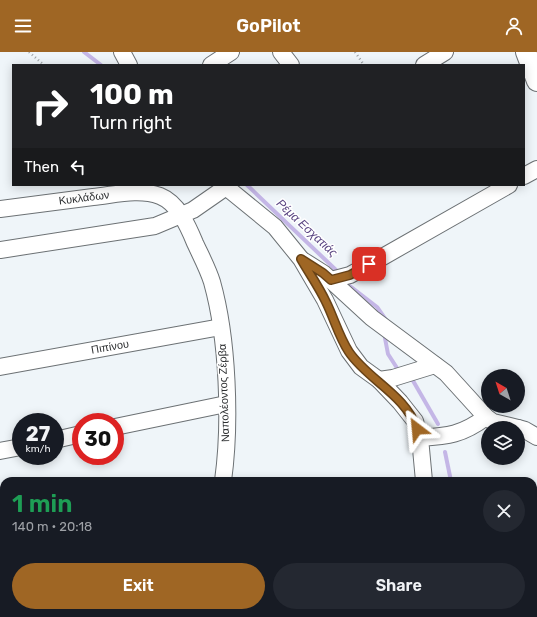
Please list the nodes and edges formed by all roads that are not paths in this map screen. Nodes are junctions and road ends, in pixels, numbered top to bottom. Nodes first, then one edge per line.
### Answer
1 (122, 52) edge
2 (230, 52) edge
3 (281, 52) edge
4 (445, 52) edge
5 (526, 52) edge
6 (211, 60) edge
7 (128, 64) edge
8 (290, 64) edge
9 (426, 64) edge
10 (537, 81) edge
11 (537, 169) edge
12 (525, 175) edge
13 (228, 186) edge
14 (507, 186) edge
15 (167, 196) edge
16 (0, 209) edge
17 (181, 216) junction
18 (0, 250) edge
19 (301, 259) junction
20 (331, 280) junction
21 (221, 327) junction
22 (435, 365) junction
23 (0, 367) edge
24 (378, 380) junction
25 (226, 404) junction
26 (486, 417) junction
27 (492, 421) edge
28 (124, 425) edge
29 (525, 430) edge
30 (537, 437) edge
31 (420, 438) junction
32 (12, 449) edge
33 (0, 451) edge
34 (223, 477) edge
35 (424, 477) edge

1 - 7 street
2 - 6 street
3 - 8 street
4 - 9 street
5 - 10 main road
11 - 12 street
13 - 17 street
13 - 19 street
14 - 20 street
15 - 16 street, Κυκλάδων
15 - 17 street, Ναπολέοντος Ζέρβα
17 - 18 street
17 - 21 street, Ναπολέοντος Ζέρβα
19 - 20 street
19 - 24 street
20 - 22 street
21 - 23 street, Πιπίνου
21 - 25 street, Ναπολέοντος Ζέρβα
22 - 24 street
22 - 26 street
24 - 31 street
25 - 28 street
25 - 34 street, Ναπολέοντος Ζέρβα
26 - 27 street
26 - 31 street
29 - 30 street
31 - 35 street
32 - 33 street

